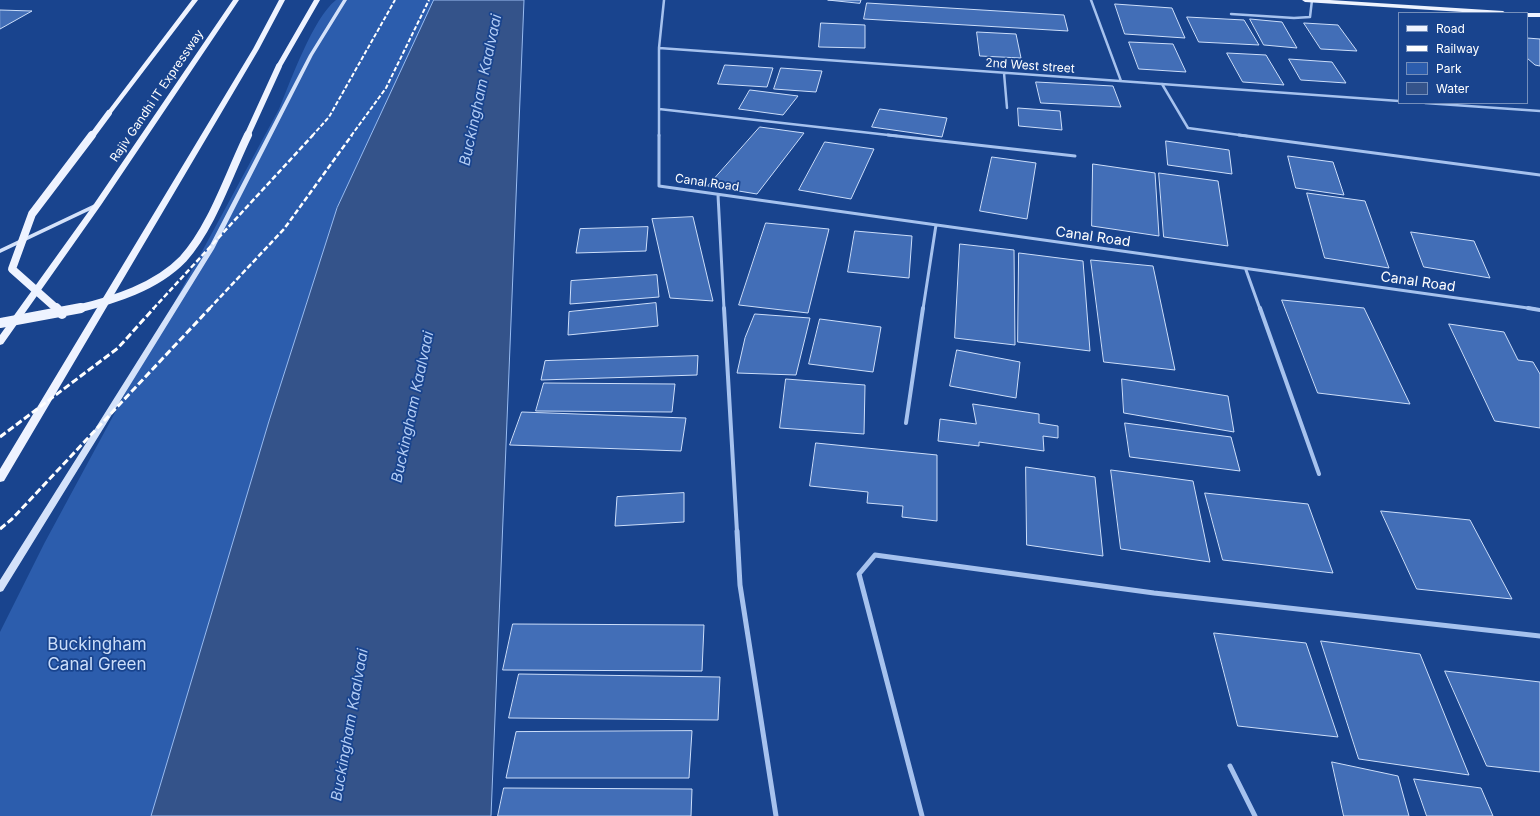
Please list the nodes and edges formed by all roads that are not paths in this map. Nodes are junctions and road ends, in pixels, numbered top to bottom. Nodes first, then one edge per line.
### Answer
1 (195, 0) edge
2 (236, 0) edge
3 (282, 0) edge
4 (317, 0) edge
5 (345, 0) edge
6 (664, 0) edge
7 (1091, 0) edge
8 (1305, 0) edge
9 (1312, 0) edge
10 (1488, 12) edge
11 (1231, 14) dead end
12 (1528, 14) edge
13 (1540, 15) edge
14 (659, 48) junction
15 (1004, 73) junction
16 (1121, 81) junction
17 (1162, 84) junction
18 (1398, 101) edge
19 (1439, 104) edge
20 (1007, 108) dead end
21 (659, 109) junction
22 (1540, 111) edge
23 (1075, 156) dead end
24 (1540, 175) edge
25 (718, 195) junction
26 (97, 204) junction
27 (936, 225) junction
28 (0, 251) edge
29 (1246, 270) junction
30 (1540, 310) edge
31 (62, 314) junction
32 (0, 323) edge
33 (0, 342) edge
34 (906, 423) dead end
35 (1319, 474) dead end
36 (0, 478) edge
37 (0, 588) edge
38 (1540, 636) edge
39 (1230, 766) dead end
40 (776, 816) edge
41 (922, 816) edge
42 (1255, 816) edge

1 - 31 main road, bridge
2 - 26 main road, Rajiv Gandhi IT Expressway
3 - 36 main road
4 - 31 main road, bridge
5 - 37 main road
6 - 14 street, Canal Road
7 - 16 street
8 - 9 main road
9 - 10 main road
9 - 11 street
12 - 13 main road
14 - 15 street, 2nd West street
14 - 21 street, Canal Road
15 - 16 street, 2nd West street
15 - 20 street
16 - 17 street, 2nd West street
17 - 18 street, 2nd West street
17 - 24 street
19 - 22 street
21 - 23 street
21 - 25 street, Canal Road
25 - 27 street, Canal Road
25 - 40 street
26 - 28 main road
26 - 33 main road, Rajiv Gandhi IT Expressway
27 - 29 street, Canal Road
27 - 34 street
29 - 30 street, Canal Road
29 - 35 street
31 - 32 main road, bridge
38 - 41 street
39 - 42 street

